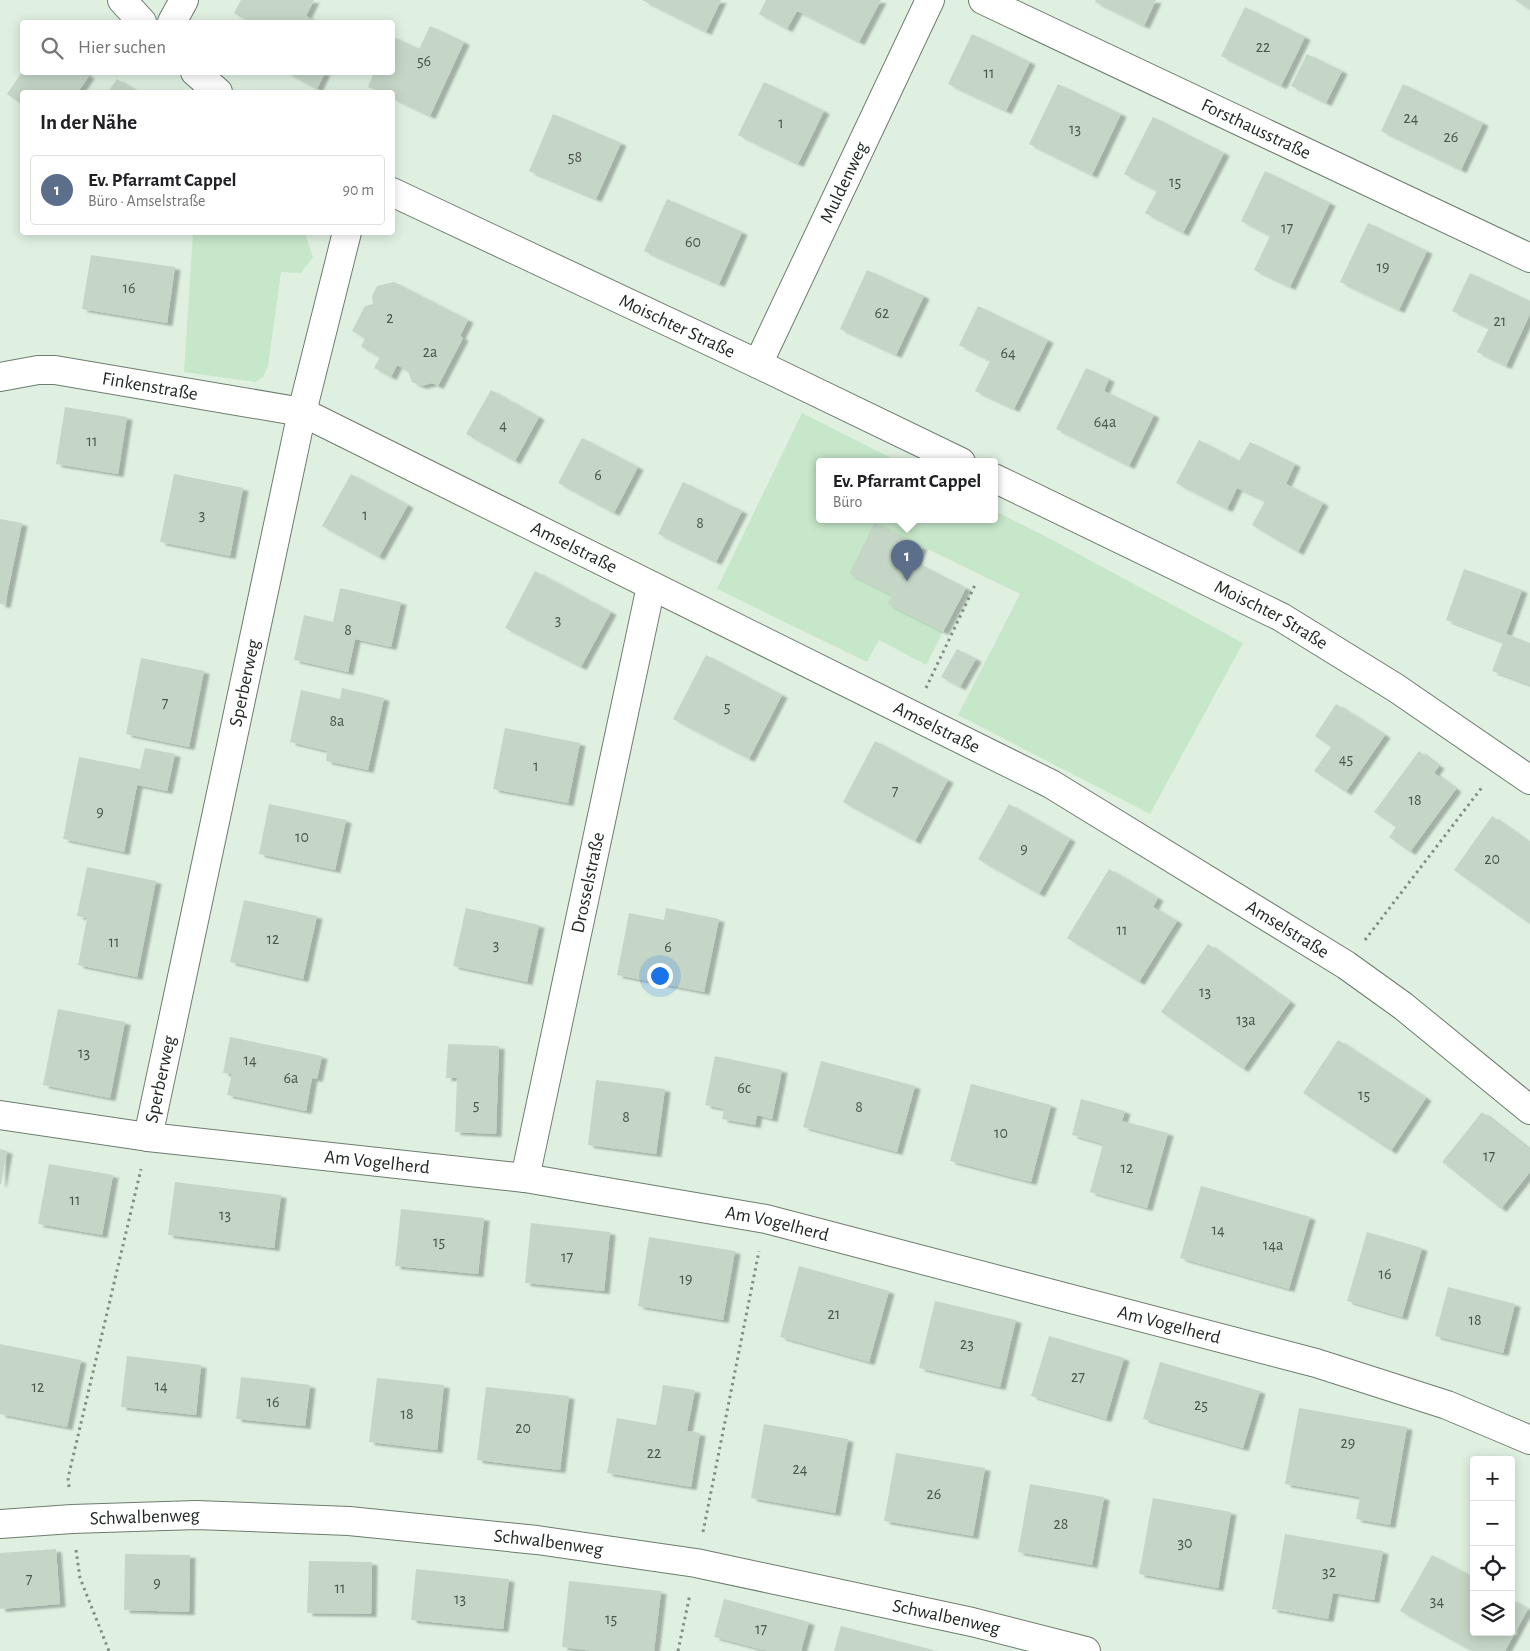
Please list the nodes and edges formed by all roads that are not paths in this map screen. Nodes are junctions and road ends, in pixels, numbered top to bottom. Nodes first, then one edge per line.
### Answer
1 (122, 0) edge
2 (184, 0) edge
3 (930, 0) edge
4 (983, 0) edge
5 (140, 20) edge
6 (173, 20) edge
7 (198, 75) edge
8 (216, 90) edge
9 (395, 193) edge
10 (346, 235) edge
11 (1530, 258) edge
12 (758, 364) junction
13 (0, 377) edge
14 (302, 412) junction
15 (953, 458) edge
16 (998, 480) edge
17 (651, 586) junction
18 (1530, 780) edge
19 (1530, 1110) edge
20 (0, 1115) edge
21 (148, 1136) junction
22 (525, 1178) junction
23 (1530, 1440) edge
24 (0, 1524) edge
25 (1086, 1651) edge

1 - 5 street
2 - 6 street
3 - 12 street, Muldenweg
4 - 11 street, Forsthausstraße
7 - 8 street
9 - 12 street, Moischter Straße
10 - 14 street, Sperberweg
12 - 15 street, Moischter Straße
13 - 14 street, Finkenstraße
14 - 17 street, Amselstraße
14 - 21 street, Sperberweg
16 - 18 street, Moischter Straße
17 - 19 street, Amselstraße
17 - 22 street, Drosselstraße
20 - 21 street, Am Vogelherd
21 - 22 street, Am Vogelherd
22 - 23 street, Am Vogelherd
24 - 25 street, Schwalbenweg

